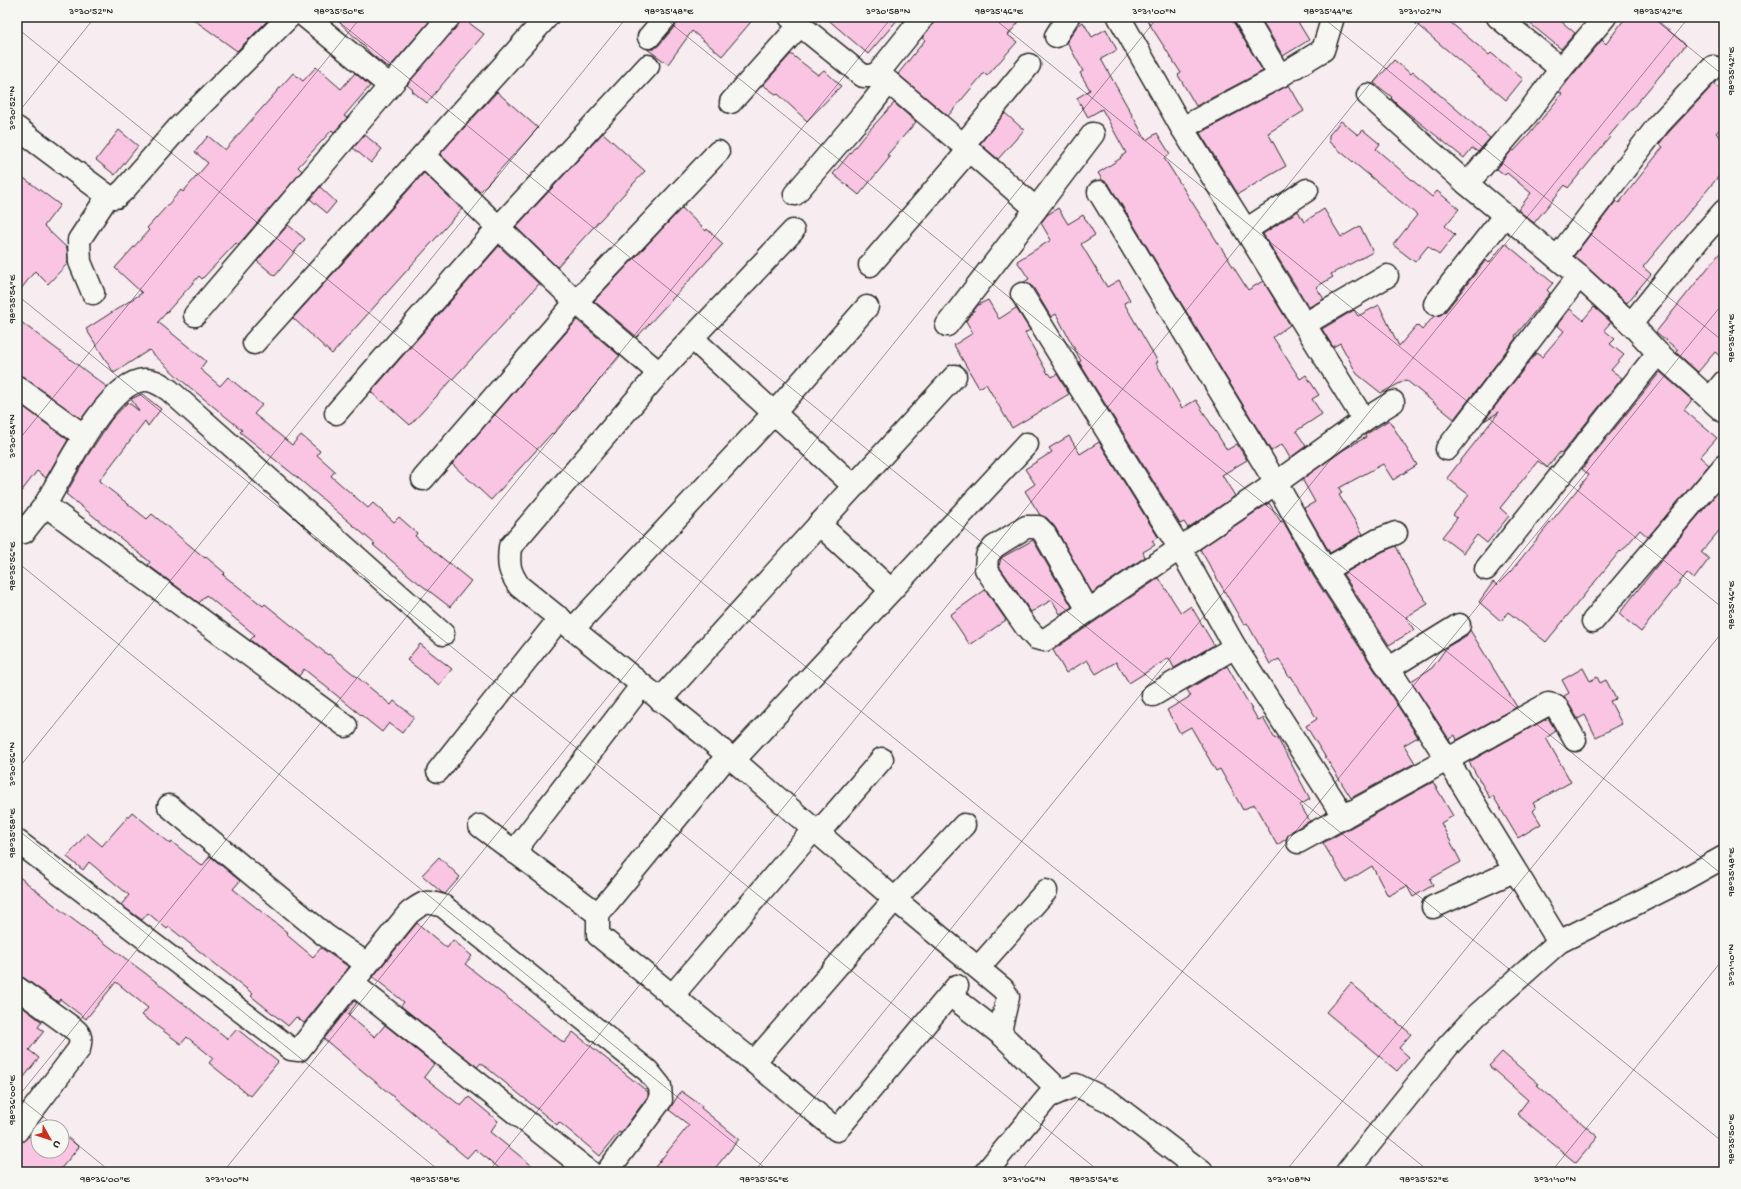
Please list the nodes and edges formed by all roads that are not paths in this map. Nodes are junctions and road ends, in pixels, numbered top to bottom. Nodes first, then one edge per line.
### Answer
1 (289, 17) edge
2 (306, 17) edge
3 (449, 17) edge
4 (547, 17) edge
5 (666, 17) edge
6 (923, 17) edge
7 (1068, 17) edge
8 (1119, 17) edge
9 (1245, 17) edge
10 (1334, 17) edge
11 (1498, 17) edge
12 (1605, 17) edge
13 (795, 21) edge
14 (1056, 36) dead end
15 (649, 37) dead end
16 (1029, 65) dead end
17 (648, 66) dead end
18 (1713, 67) dead end
19 (1562, 69) junction
20 (1280, 76) junction
21 (883, 78) junction
22 (390, 86) junction
23 (1368, 95) dead end
24 (731, 102) dead end
25 (17, 128) edge
26 (1182, 128) junction
27 (1093, 134) dead end
28 (966, 147) junction
29 (718, 152) dead end
30 (423, 155) junction
31 (1467, 184) junction
32 (1307, 190) dead end
33 (1100, 192) dead end
34 (795, 194) dead end
35 (108, 196) junction
36 (1036, 209) junction
37 (1724, 211) edge
38 (1505, 215) junction
39 (498, 228) junction
40 (1246, 230) junction
41 (793, 231) dead end
42 (1557, 258) junction
43 (870, 265) dead end
44 (1387, 276) dead end
45 (1579, 276) junction
46 (93, 293) dead end
47 (1022, 294) dead end
48 (576, 302) junction
49 (1435, 304) dead end
50 (867, 307) dead end
51 (195, 315) dead end
52 (947, 324) dead end
53 (1305, 324) junction
54 (1631, 324) junction
55 (692, 338) junction
56 (254, 343) dead end
57 (1658, 353) junction
58 (660, 373) junction
59 (955, 376) dead end
60 (1724, 382) edge
61 (17, 388) edge
62 (1393, 402) dead end
63 (1717, 406) edge
64 (336, 413) dead end
65 (774, 413) junction
66 (1364, 420) junction
67 (84, 436) junction
68 (1027, 444) dead end
69 (1447, 449) dead end
70 (1724, 466) edge
71 (423, 479) dead end
72 (1276, 483) junction
73 (854, 486) junction
74 (45, 504) junction
75 (819, 524) junction
76 (1396, 533) dead end
77 (19, 534) edge
78 (1179, 547) junction
79 (1486, 569) dead end
80 (1325, 570) junction
81 (891, 590) junction
82 (1088, 610) junction
83 (1594, 621) dead end
84 (566, 624) junction
85 (1459, 625) dead end
86 (443, 634) dead end
87 (1235, 647) junction
88 (1388, 669) junction
89 (642, 685) junction
90 (1153, 695) dead end
91 (660, 700) junction
92 (346, 726) dead end
93 (1575, 740) dead end
94 (730, 758) junction
95 (882, 759) dead end
96 (1447, 759) junction
97 (438, 771) dead end
98 (169, 806) dead end
99 (1344, 816) junction
100 (964, 825) dead end
101 (480, 826) dead end
102 (816, 831) junction
103 (17, 841) edge
104 (1298, 842) dead end
105 (514, 852) junction
106 (1724, 857) edge
107 (1514, 871) junction
108 (1046, 891) dead end
109 (896, 899) junction
110 (1433, 907) dead end
111 (598, 914) junction
112 (1559, 942) junction
113 (367, 964) junction
114 (978, 968) junction
115 (352, 982) junction
116 (17, 988) edge
117 (672, 996) junction
118 (1002, 1034) junction
119 (754, 1062) junction
120 (1060, 1091) junction
121 (17, 1131) edge
122 (590, 1172) edge
123 (607, 1172) edge
124 (986, 1172) edge
125 (1202, 1172) edge
126 (1347, 1172) edge

1 - 35 street
2 - 22 street
3 - 22 street
4 - 30 street
5 - 15 street
6 - 21 street
7 - 14 street
8 - 26 street
9 - 20 street
10 - 20 street
11 - 19 street
12 - 19 street
13 - 21 street
13 - 24 street
16 - 28 street
17 - 39 street
18 - 42 street
19 - 31 street
20 - 26 street
21 - 28 street
21 - 34 street
22 - 51 street
23 - 31 street
25 - 35 street
26 - 40 street
27 - 36 street
28 - 36 street
28 - 43 street
29 - 48 street
30 - 39 street
30 - 56 street
31 - 38 street
32 - 40 street
33 - 72 street
35 - 46 street
36 - 52 street
37 - 54 street
38 - 42 street
38 - 49 street
39 - 48 street
39 - 64 street
40 - 53 street
41 - 55 street
42 - 45 street
44 - 53 street
45 - 54 street
45 - 69 street
47 - 78 street
48 - 58 street
48 - 71 street
50 - 65 street
53 - 66 street
54 - 57 street
55 - 58 street
55 - 65 street
57 - 63 street
57 - 79 street
58 - 84 street
59 - 73 street
60 - 63 street
61 - 67 street
62 - 66 street
65 - 73 street
65 - 84 street
66 - 72 street
67 - 74 street
67 - 86 street
68 - 81 street
70 - 83 street
72 - 78 street
72 - 80 street
73 - 75 street
74 - 77 street
74 - 92 street
75 - 81 street
75 - 91 street
76 - 80 street
78 - 82 street
78 - 87 street
80 - 88 street
81 - 94 street
82 - 82 street
84 - 89 street
84 - 97 street
85 - 88 street
87 - 90 street
87 - 99 street
88 - 96 street
89 - 91 street
89 - 105 street
91 - 94 street
93 - 96 street
94 - 102 street
94 - 111 street
95 - 102 street
96 - 99 street
96 - 107 street
98 - 113 street
99 - 104 street
100 - 109 street
101 - 105 street
102 - 109 street
102 - 117 street
103 - 115 street
105 - 111 street
106 - 112 street
107 - 110 street
107 - 112 street
108 - 114 street
109 - 114 street
109 - 119 street
111 - 117 street
112 - 126 street
113 - 115 street
113 - 123 street
114 - 118 street
115 - 122 street
116 - 121 street
117 - 119 street
118 - 119 street
118 - 120 street
120 - 124 street
120 - 125 street

